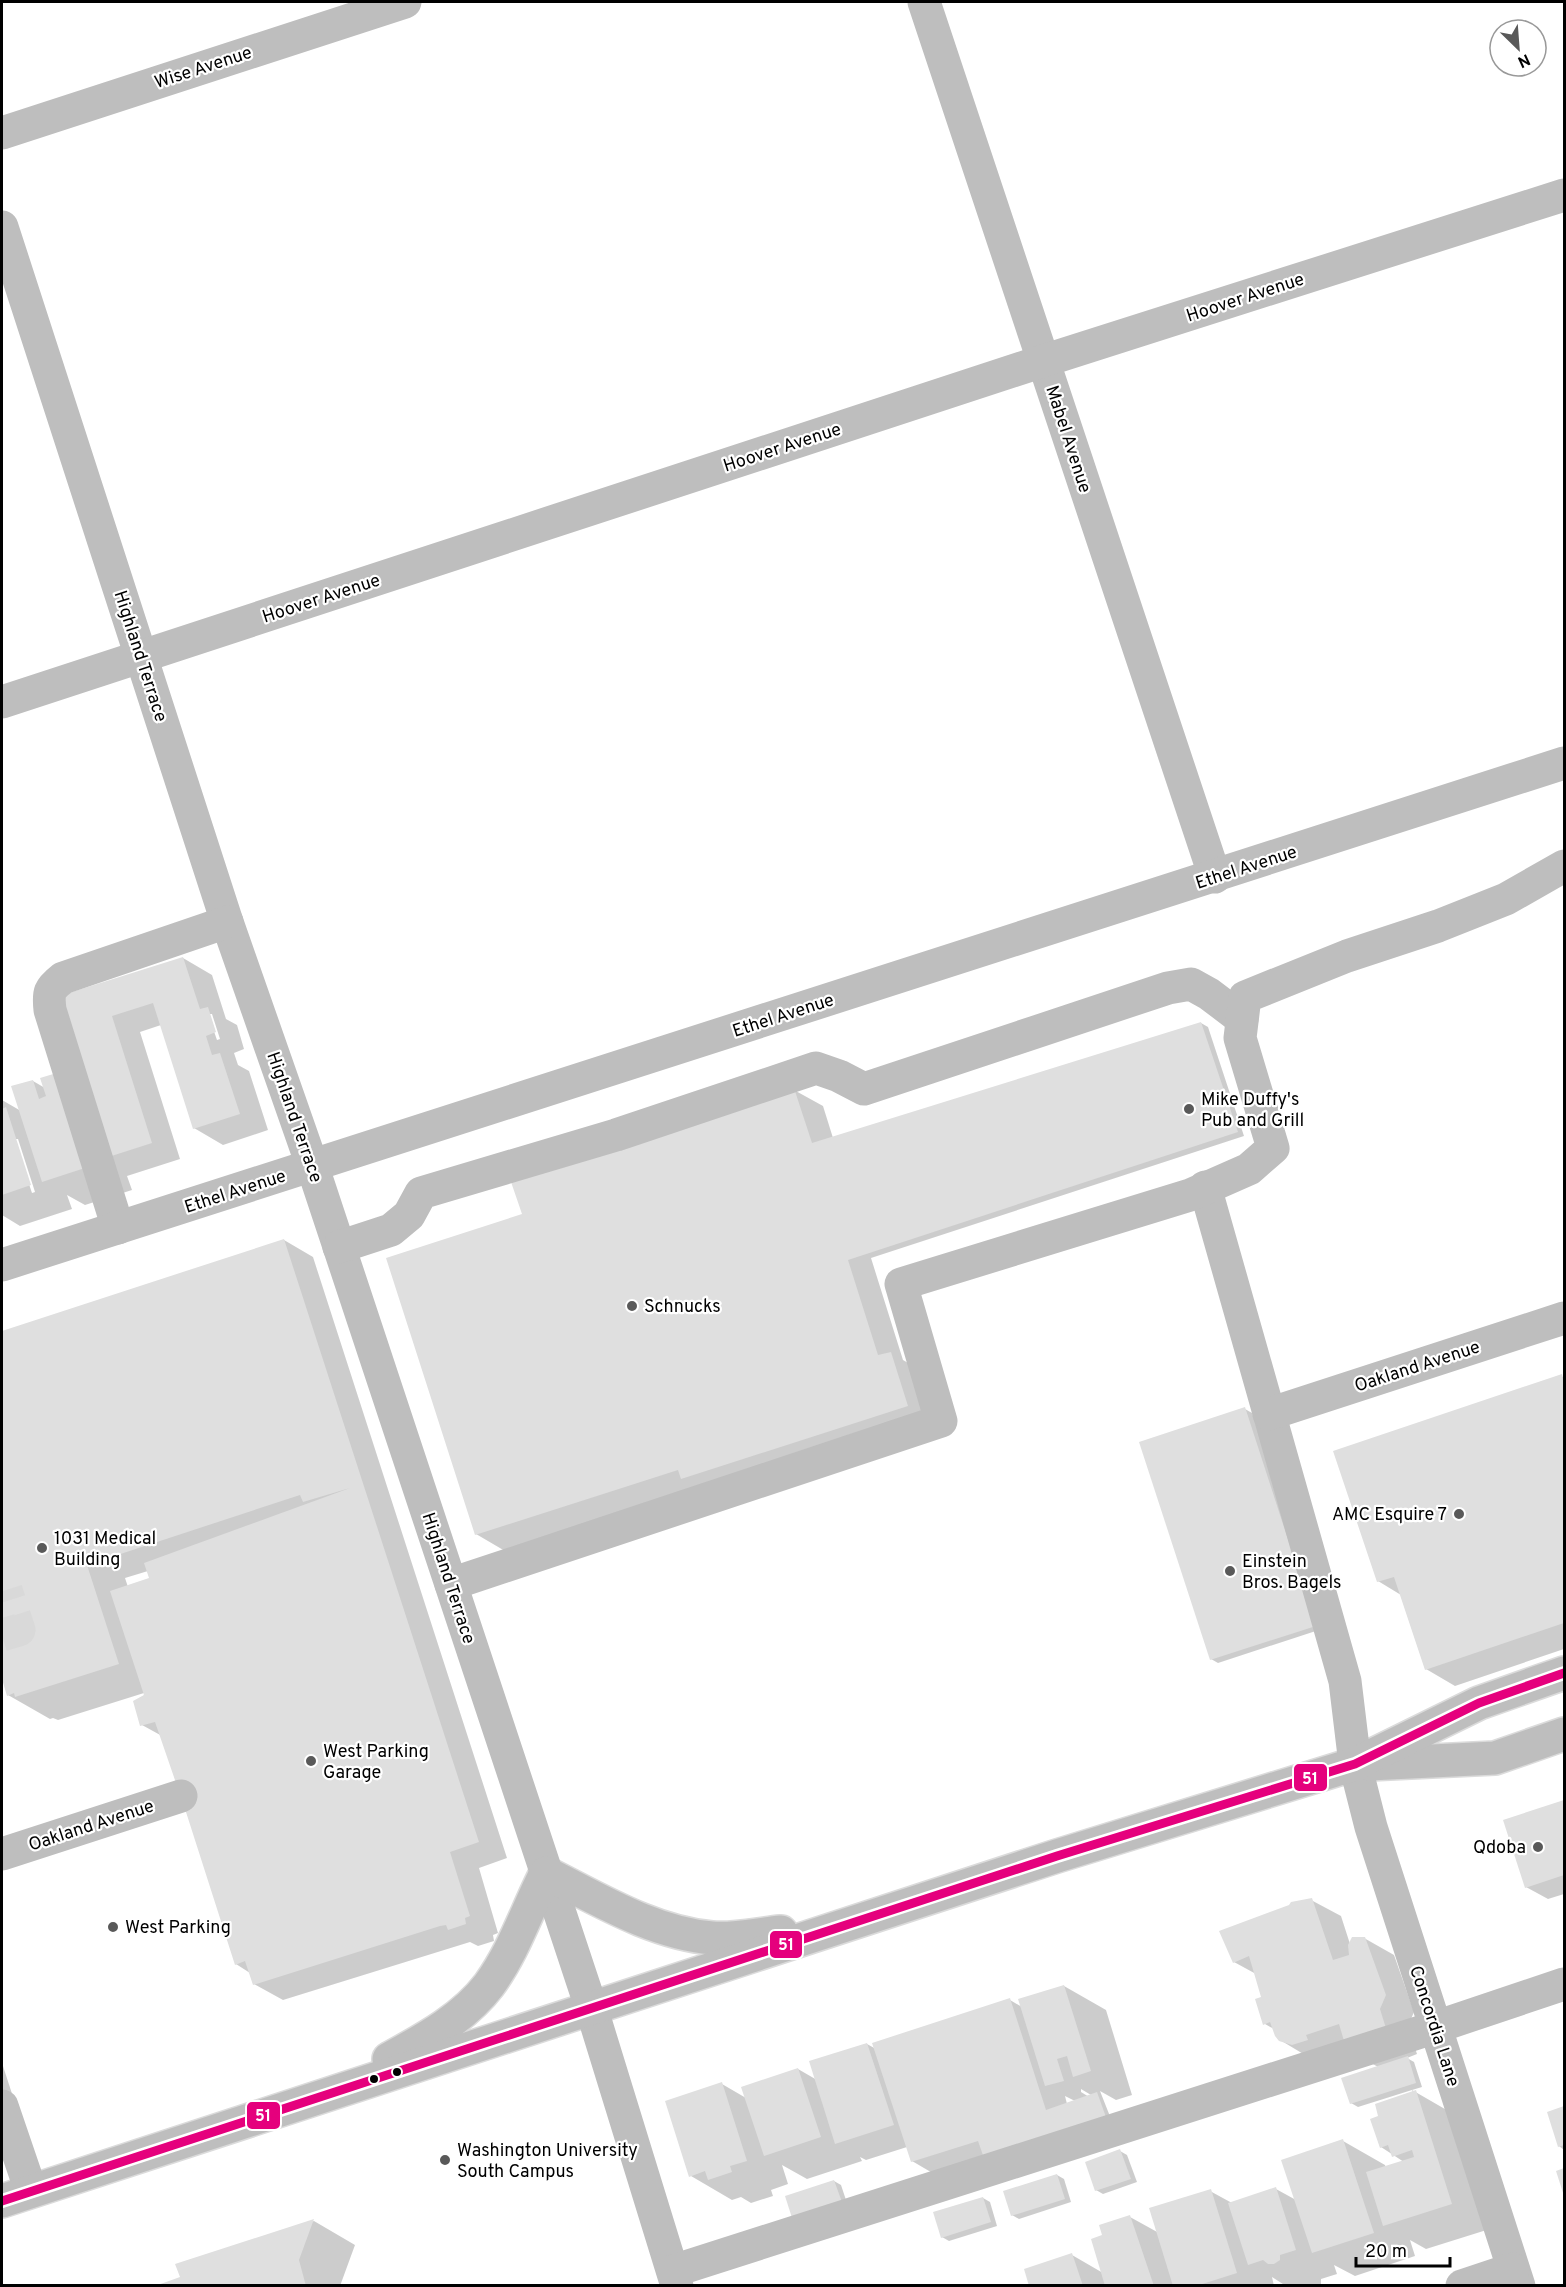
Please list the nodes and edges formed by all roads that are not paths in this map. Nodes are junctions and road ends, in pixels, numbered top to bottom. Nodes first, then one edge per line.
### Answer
1 (405, 2) edge
2 (924, 2) edge
3 (2, 133) edge
4 (1564, 195) edge
5 (2, 226) edge
6 (1043, 361) junction
7 (141, 657) junction
8 (2, 702) edge
9 (1564, 763) edge
10 (1564, 866) edge
11 (1215, 877) junction
12 (227, 922) junction
13 (1242, 1019) junction
14 (312, 1165) junction
15 (1205, 1187) junction
16 (118, 1228) junction
17 (339, 1246) junction
18 (2, 1265) edge
19 (1564, 1318) edge
20 (1269, 1414) junction
21 (451, 1584) junction
22 (1564, 1673) edge
23 (1564, 1734) edge
24 (1355, 1764) junction
25 (181, 1797) dead end
26 (2, 1854) edge
27 (546, 1873) junction
28 (843, 1926) junction
29 (1564, 1984) edge
30 (591, 2007) junction
31 (1436, 2027) junction
32 (331, 2093) junction
33 (2, 2106) edge
34 (16, 2196) edge
35 (1516, 2277) edge
36 (675, 2278) edge
37 (1462, 2286) edge

1 - 3 street, Wise Avenue
2 - 6 street, Mabel Avenue
4 - 6 street, Hoover Avenue
5 - 7 street, Highland Terrace
6 - 7 street, Hoover Avenue
6 - 11 street, Mabel Avenue
7 - 8 street, Hoover Avenue
7 - 12 street, Highland Terrace
9 - 11 street, Ethel Avenue
10 - 13 street
11 - 14 street, Ethel Avenue
12 - 14 street, Highland Terrace
12 - 16 street
13 - 15 street
13 - 17 street
14 - 16 street, Ethel Avenue
14 - 17 street, Highland Terrace
15 - 20 street, Concordia Lane
15 - 21 street
16 - 18 street, Ethel Avenue
17 - 21 street, Highland Terrace
19 - 20 street, Oakland Avenue
20 - 24 street, Concordia Lane
21 - 27 street, Highland Terrace
22 - 24 street
23 - 24 street
24 - 28 street
24 - 31 street, Concordia Lane
25 - 26 street, Oakland Avenue
27 - 28 street
27 - 30 street, Highland Terrace
27 - 32 street
28 - 30 street
29 - 31 street
30 - 32 street
30 - 36 street, Highland Terrace
31 - 35 street, Concordia Lane
31 - 36 street
32 - 34 street
33 - 34 street
35 - 37 street

